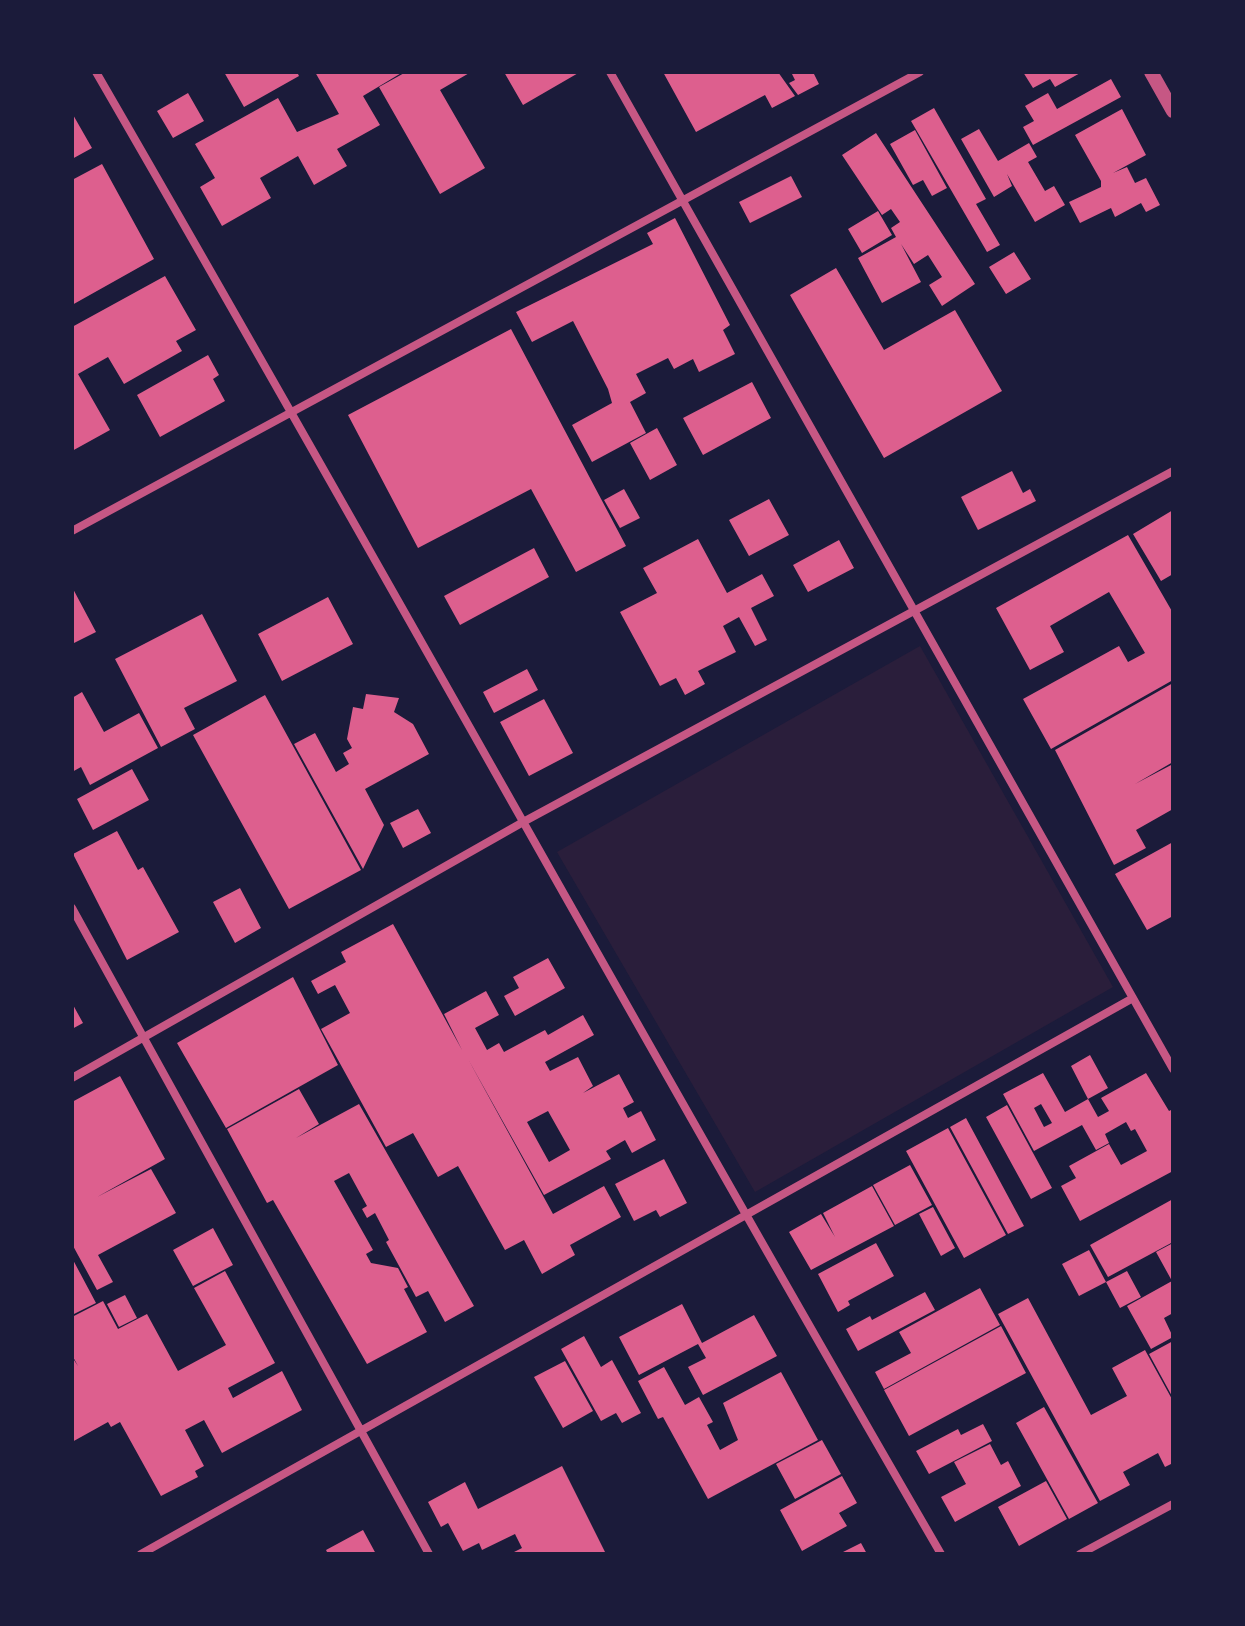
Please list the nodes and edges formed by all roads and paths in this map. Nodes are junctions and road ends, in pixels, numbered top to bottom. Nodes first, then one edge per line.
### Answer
1 (96, 72) edge
2 (610, 72) edge
3 (920, 72) edge
4 (1151, 72) edge
5 (1173, 111) edge
6 (682, 201) junction
7 (292, 410) junction
8 (1173, 471) edge
9 (72, 531) edge
10 (914, 613) junction
11 (525, 821) junction
12 (72, 908) edge
13 (1133, 998) junction
14 (145, 1038) junction
15 (1173, 1069) edge
16 (72, 1078) edge
17 (744, 1215) junction
18 (362, 1432) junction
19 (1173, 1504) edge
20 (141, 1554) edge
21 (429, 1554) edge
22 (941, 1554) edge
23 (1080, 1554) edge

1 - 7 street
2 - 6 street
3 - 6 street
4 - 5 street
6 - 7 street
6 - 10 street
7 - 9 street
7 - 11 street
8 - 10 street
10 - 11 street
10 - 13 street
11 - 14 street
11 - 17 street
12 - 14 street
13 - 15 street
13 - 17 street
14 - 16 street
14 - 18 street
17 - 18 street
17 - 22 street
18 - 20 street
18 - 21 street
19 - 23 street

